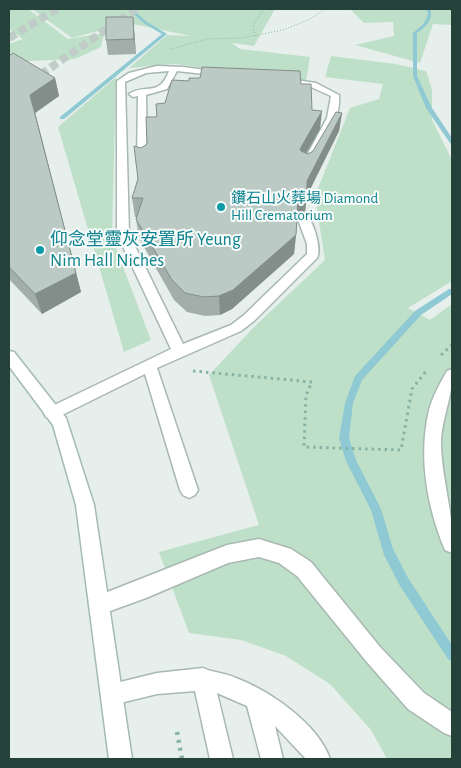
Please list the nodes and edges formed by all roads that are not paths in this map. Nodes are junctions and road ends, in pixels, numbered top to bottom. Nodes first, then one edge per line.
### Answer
1 (174, 69) junction
2 (236, 76) edge
3 (274, 80) edge
4 (142, 93) junction
5 (122, 96) junction
6 (142, 162) edge
7 (305, 168) edge
8 (303, 217) dead end
9 (179, 350) junction
10 (9, 356) edge
11 (149, 365) junction
12 (452, 375) edge
13 (52, 412) junction
14 (189, 490) dead end
15 (452, 544) edge
16 (99, 605) junction
17 (203, 680) junction
18 (112, 694) junction
19 (256, 698) junction
20 (452, 725) edge
21 (121, 759) edge
22 (221, 759) edge
23 (272, 759) edge
24 (319, 759) edge

1 - 2 main road
1 - 4 main road
1 - 5 main road
3 - 7 main road
4 - 5 main road
4 - 6 main road
5 - 9 main road
8 - 9 main road
9 - 11 main road
10 - 13 main road
11 - 13 main road
11 - 14 main road
12 - 15 main road
13 - 16 main road
16 - 18 main road
16 - 20 main road
17 - 18 main road
17 - 19 main road
17 - 22 main road
18 - 21 main road
19 - 23 main road
19 - 24 main road

